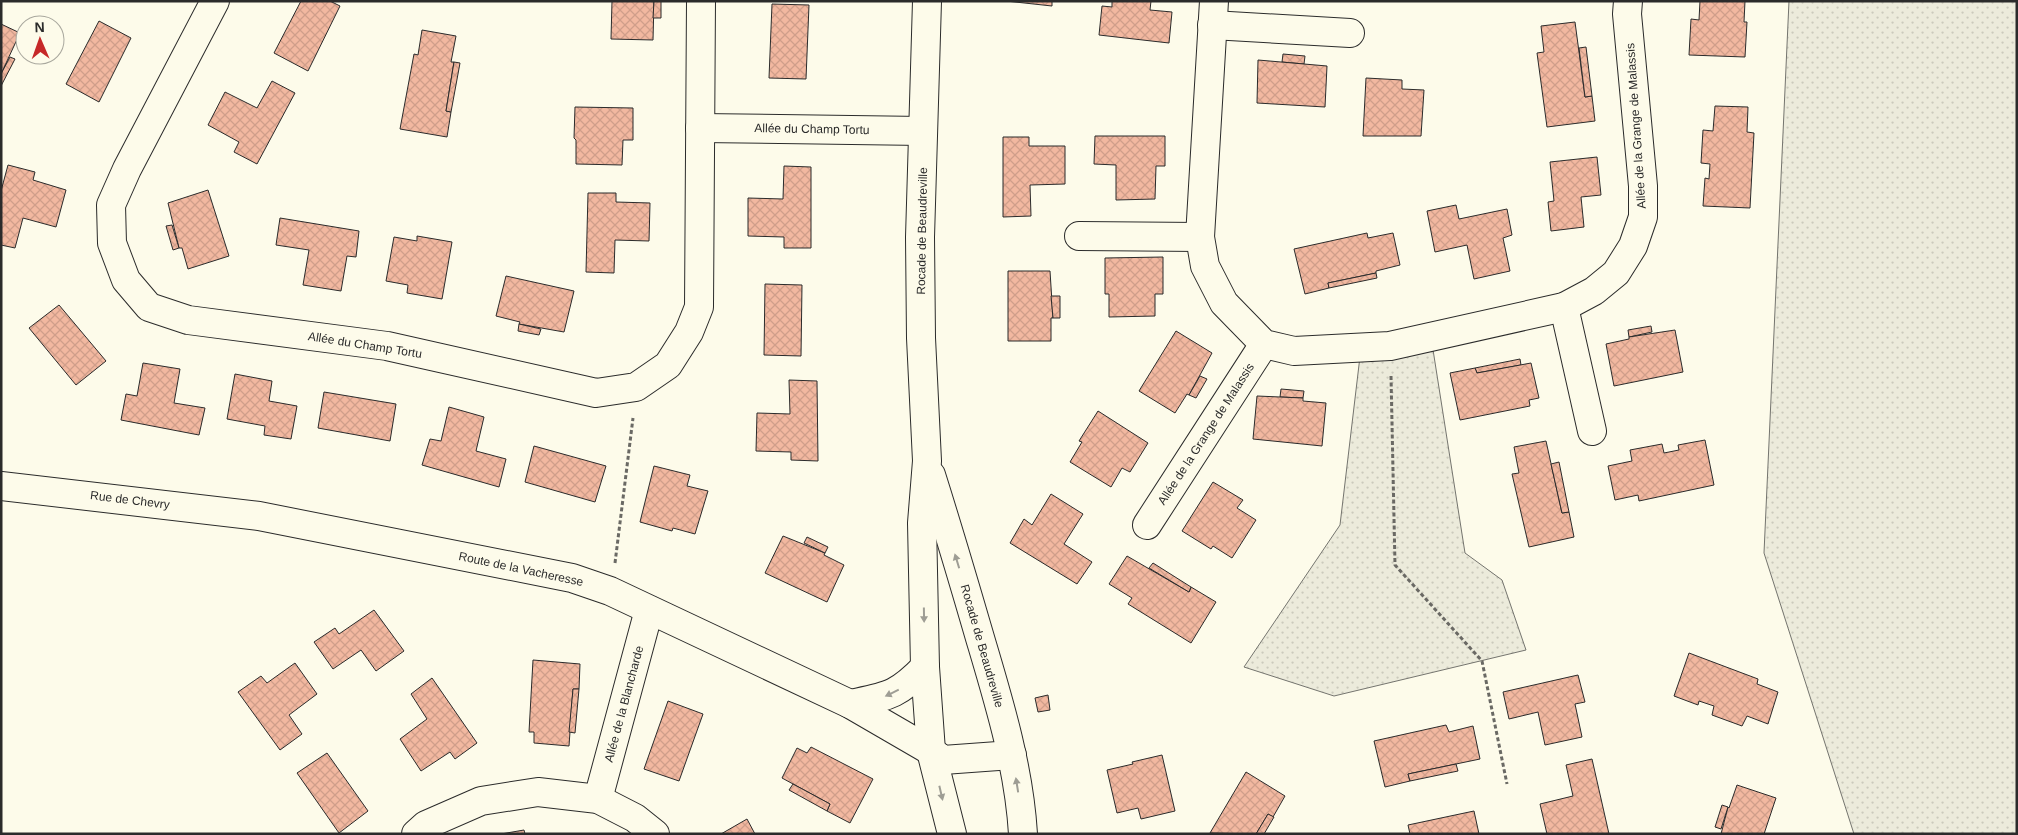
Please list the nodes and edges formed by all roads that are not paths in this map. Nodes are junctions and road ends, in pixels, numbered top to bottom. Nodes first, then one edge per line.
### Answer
1 (215, 1) edge
2 (701, 1) edge
3 (927, 1) edge
4 (1628, 1) edge
5 (1213, 13) edge
6 (1350, 33) dead end
7 (700, 128) junction
8 (923, 131) junction
9 (1080, 236) dead end
10 (1200, 237) junction
11 (1564, 307) junction
12 (1264, 344) junction
13 (1592, 431) dead end
14 (927, 461) junction
15 (1, 486) edge
16 (259, 516) joint
17 (1148, 525) dead end
18 (650, 610) junction
19 (925, 667) junction
20 (850, 704) junction
21 (931, 751) junction
22 (1012, 755) junction
23 (598, 799) junction
24 (416, 834) edge
25 (655, 834) edge
26 (952, 834) edge
27 (1023, 834) edge

1 - 7 street, Allée du Champ Tortu
2 - 7 street, Allée du Champ Tortu
3 - 8 street, Rocade de Beaudreville
4 - 11 street, Allée de la Grange de Malassis
5 - 6 street
5 - 10 street
7 - 8 street, Allée du Champ Tortu
8 - 14 street, Rocade de Beaudreville
9 - 10 street
10 - 12 street
11 - 12 street, Allée de la Grange de Malassis
11 - 13 street
12 - 17 street, Allée de la Grange de Malassis
14 -> 19 street, Rocade de Beaudreville
22 -> 14 street, Rocade de Beaudreville
15 - 16 street, Rue de Chevry
16 - 18 street, Route de la Vacheresse
18 - 20 street, Route de la Vacheresse
18 - 23 street, Allée de la Blancharde
19 -> 20 street
19 - 21 street, Rocade de Beaudreville
20 - 21 street, Route de la Vacheresse
21 - 22 street, Route de la Vacheresse
21 -> 26 street, Rocade de Beaudreville
27 -> 22 street, Rocade de Beaudreville
23 - 24 street
23 - 25 street

